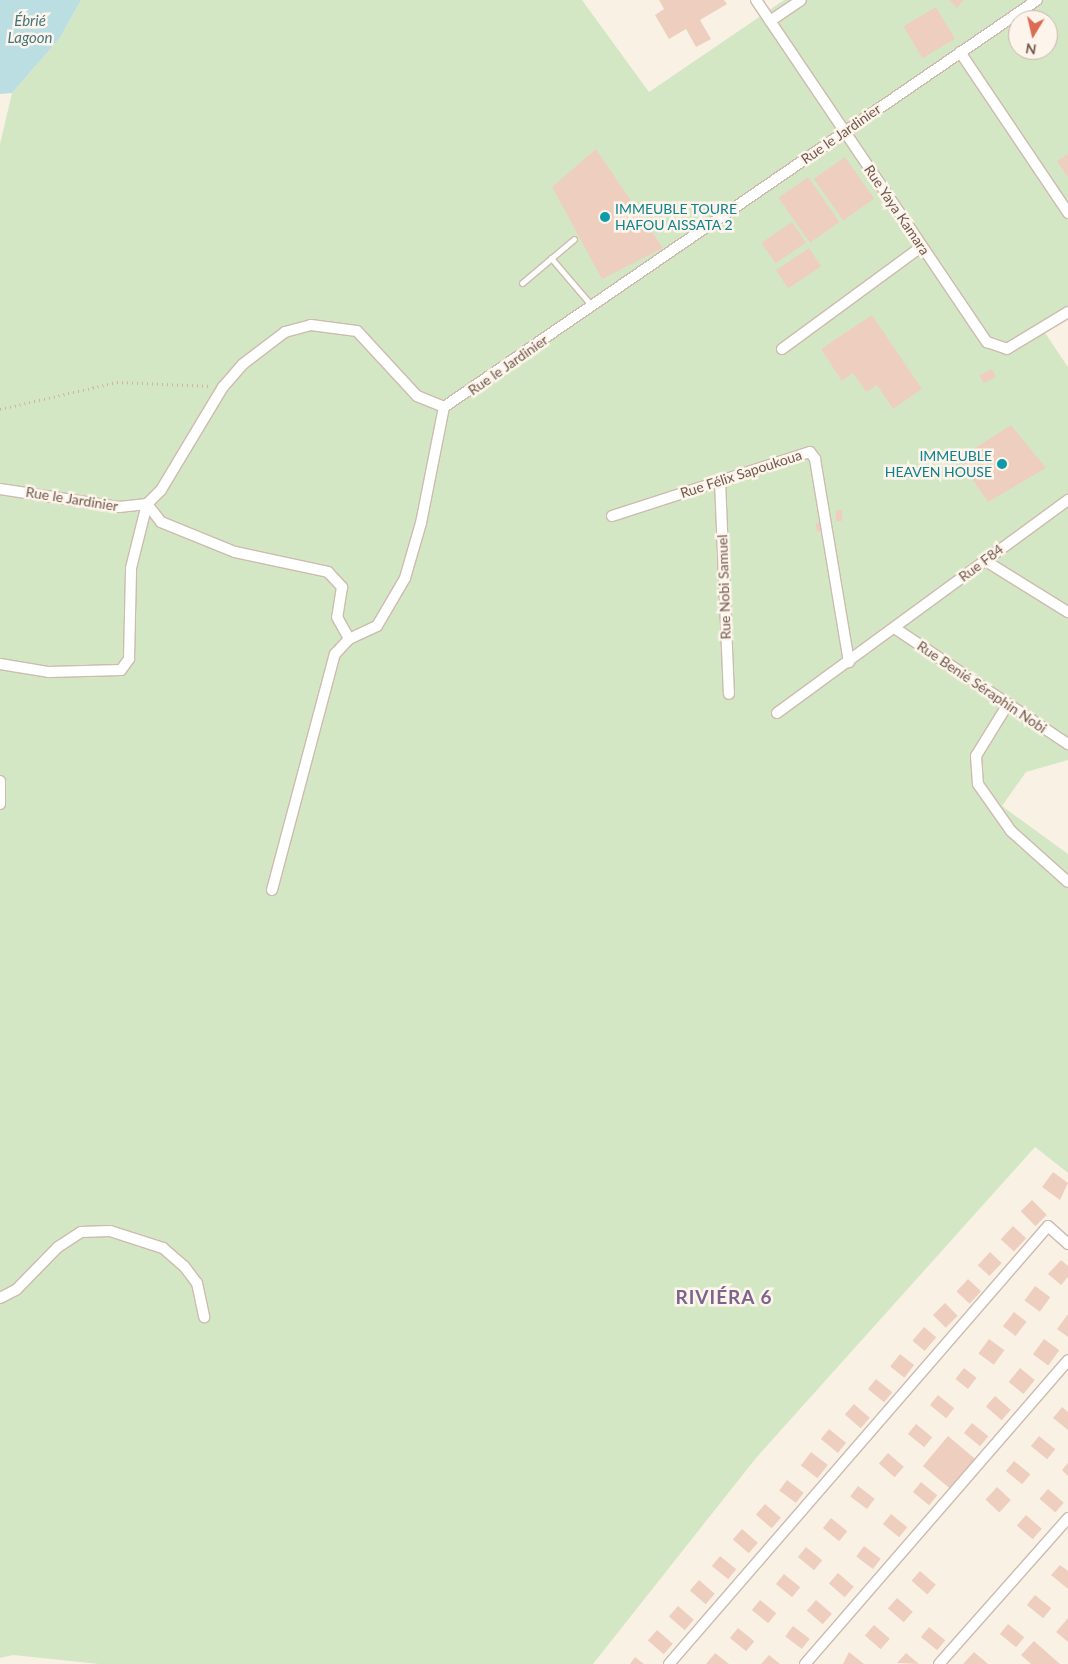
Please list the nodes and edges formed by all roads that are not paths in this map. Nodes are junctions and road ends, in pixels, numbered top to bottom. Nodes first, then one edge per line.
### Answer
1 (756, 0) edge
2 (800, 0) edge
3 (1037, 0) edge
4 (770, 22) junction
5 (960, 52) junction
6 (845, 132) junction
7 (1068, 213) edge
8 (574, 239) dead end
9 (921, 247) junction
10 (551, 258) junction
11 (522, 283) dead end
12 (593, 306) junction
13 (1068, 312) edge
14 (782, 349) dead end
15 (444, 407) junction
16 (720, 481) junction
17 (0, 489) edge
18 (1068, 500) edge
19 (146, 504) junction
20 (612, 516) dead end
21 (984, 560) junction
22 (1068, 612) edge
23 (896, 629) junction
24 (349, 640) junction
25 (849, 662) junction
26 (0, 664) edge
27 (729, 694) dead end
28 (1008, 704) junction
29 (777, 713) dead end
30 (1068, 744) edge
31 (0, 781) edge
32 (0, 804) edge
33 (1068, 882) edge
34 (272, 890) dead end
35 (1068, 1244) edge
36 (0, 1298) edge
37 (204, 1317) dead end
38 (1068, 1360) edge
39 (1068, 1518) edge
40 (670, 1664) edge
41 (804, 1664) edge
42 (939, 1664) edge

1 - 4 street, Rue Yaya Kamara
2 - 4 street
3 - 5 street, Rue le Jardinier
4 - 6 street, Rue Yaya Kamara
5 - 6 street, Rue le Jardinier
5 - 7 street
6 - 9 street, Rue Yaya Kamara
6 - 12 street, Rue le Jardinier
8 - 10 lane
9 - 13 street, Rue Yaya Kamara
9 - 14 street
10 - 11 lane
10 - 12 lane
12 - 15 street, Rue le Jardinier
15 - 19 street
15 - 24 street
16 - 20 street, Rue Félix Sapoukoua
16 - 25 street, Rue Félix Sapoukoua
16 - 27 street, Rue Nobi Samuel
17 - 19 street, Rue le Jardinier
18 - 21 street, Rue F84
19 - 24 street
19 - 26 street
21 - 22 street
21 - 23 street, Rue F84
23 - 25 street, Rue F84
23 - 28 street, Rue Benié Séraphin Nobi
24 - 34 street
25 - 29 street, Rue F84
28 - 30 street, Rue Benié Séraphin Nobi
28 - 33 street
31 - 32 street
35 - 40 street
36 - 37 street
38 - 41 street
39 - 42 street

